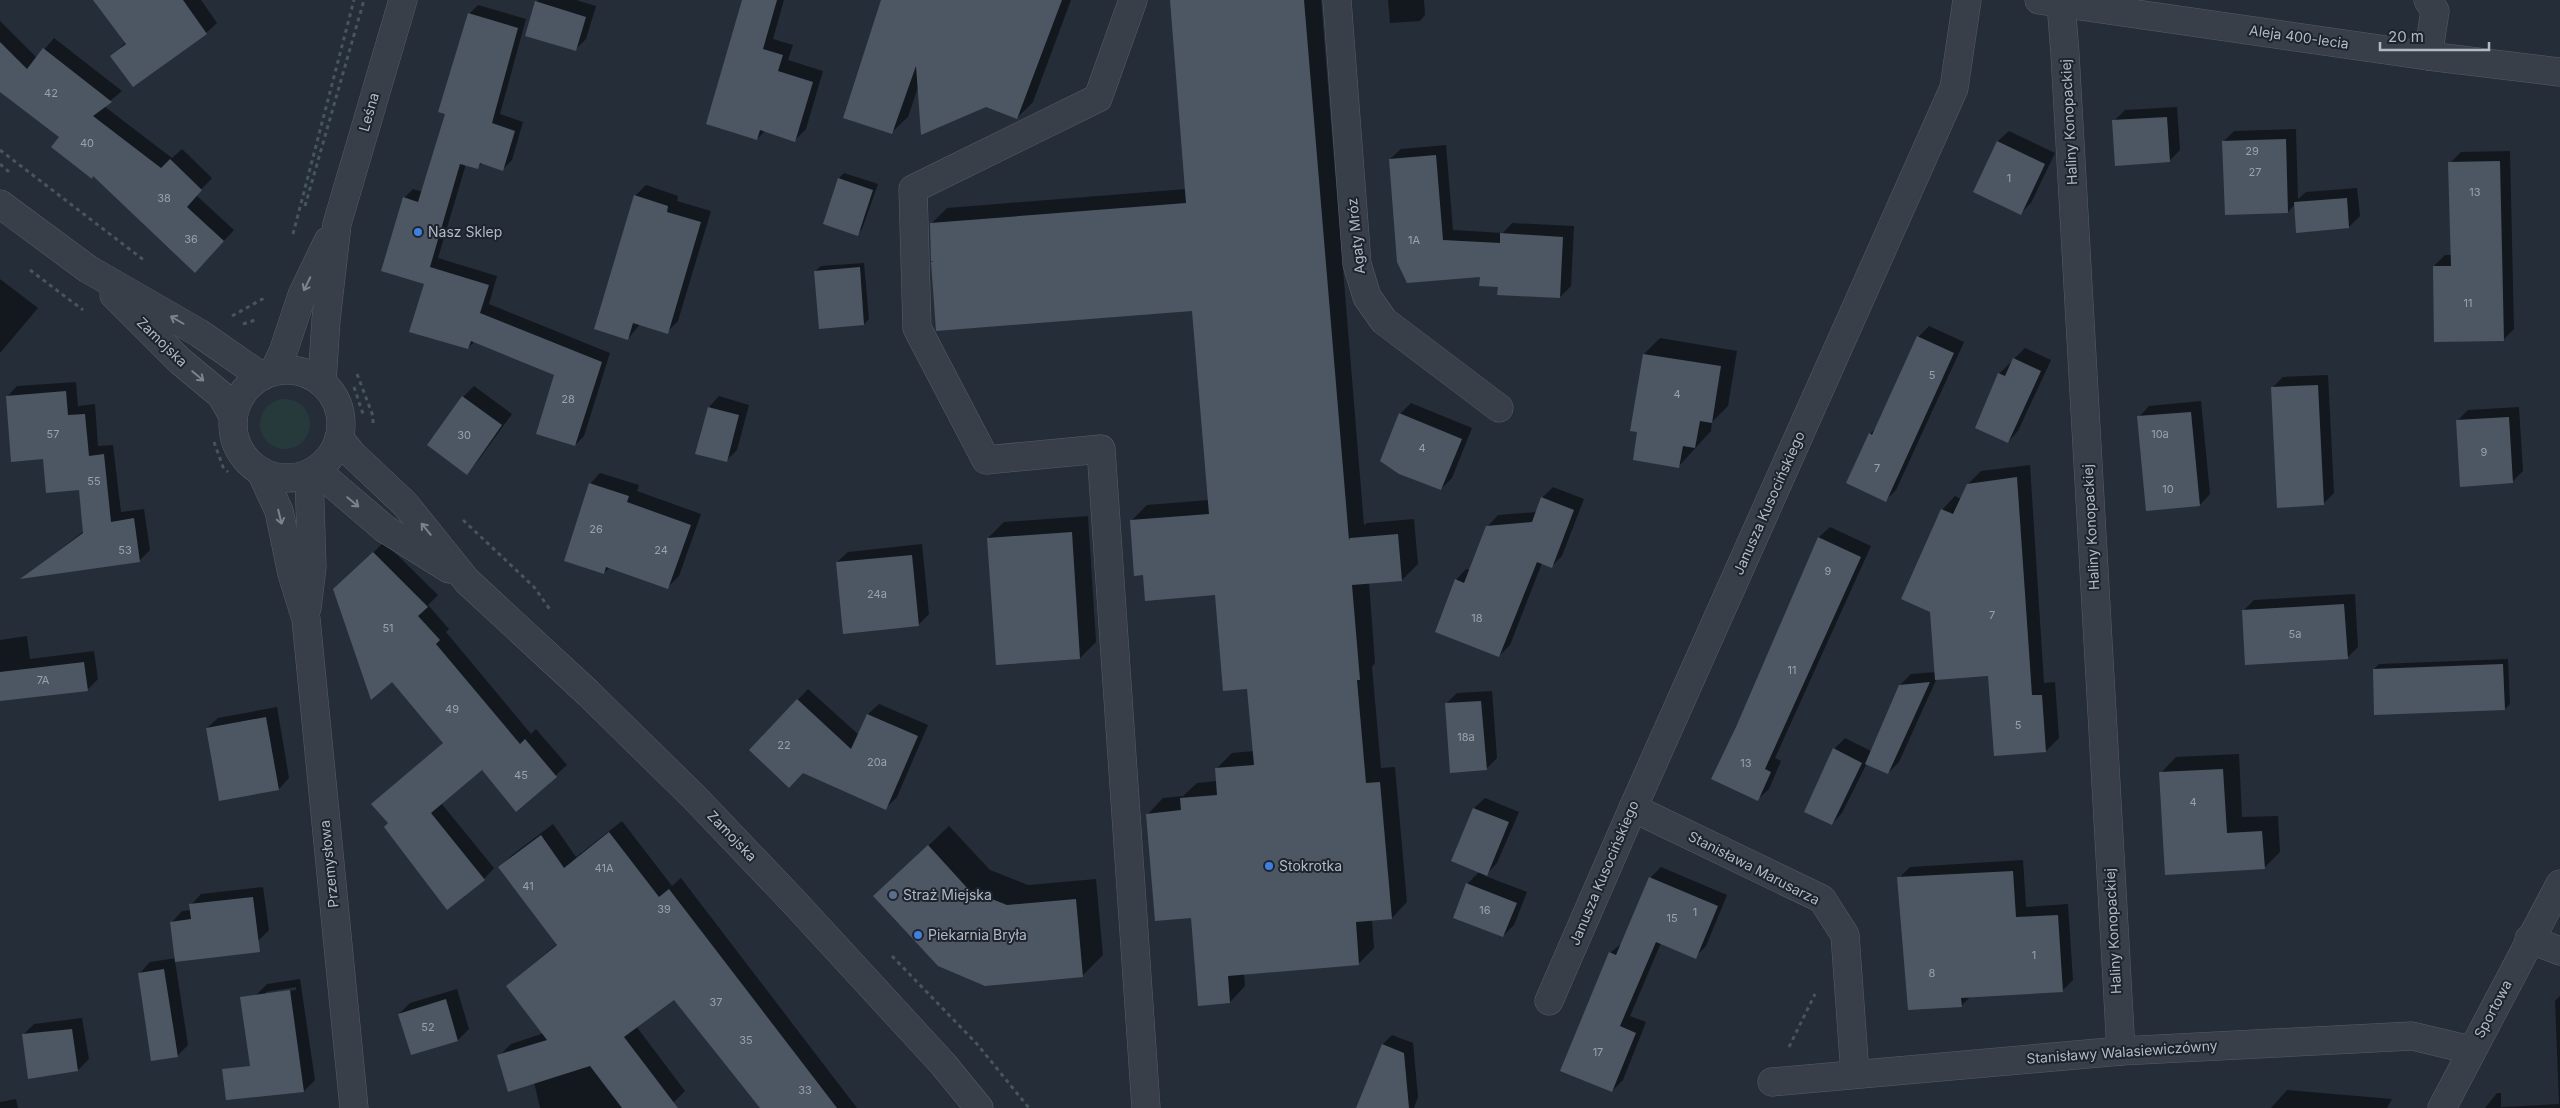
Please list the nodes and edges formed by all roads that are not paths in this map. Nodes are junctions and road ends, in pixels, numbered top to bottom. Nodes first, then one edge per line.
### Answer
1 (402, 0) edge
2 (1133, 0) edge
3 (1337, 0) edge
4 (1967, 0) edge
5 (2428, 0) edge
6 (2050, 1) edge
7 (2428, 56) junction
8 (2560, 72) edge
9 (0, 204) edge
10 (336, 224) junction
11 (88, 269) junction
12 (268, 373) junction
13 (322, 382) junction
14 (1500, 408) dead end
15 (233, 416) junction
16 (339, 438) junction
17 (261, 472) junction
18 (312, 472) junction
19 (468, 581) junction
20 (306, 619) junction
21 (1633, 808) junction
22 (2560, 884) edge
23 (2529, 939) junction
24 (2560, 951) edge
25 (1549, 1001) dead end
26 (2121, 1050) junction
27 (2471, 1050) junction
28 (1855, 1074) junction
29 (1772, 1082) road end
30 (354, 1108) edge
31 (979, 1108) edge
32 (1146, 1108) edge
33 (2442, 1108) edge

1 - 10 street, Leśna
2 - 32 street
3 - 14 street, Agaty Mróz
4 - 21 street, Janusza Kusocińskiego
5 - 7 street
6 - 7 street, Aleja 400-lecia
6 - 26 street, Haliny Konopackiej
7 - 8 street, Aleja 400-lecia
9 - 11 street, Zamojska
10 -> 12 street, Leśna
10 - 13 street, Leśna
12 -> 11 street, Zamojska
11 -> 15 street, Zamojska
12 - 13 street
12 - 15 street
13 - 16 street
15 - 17 street
16 - 18 street
19 -> 16 street, Zamojska
17 - 18 street
17 -> 20 street, Przemysłowa
18 -> 19 street, Zamojska
18 - 20 street, Przemysłowa
19 - 31 street, Zamojska
20 - 30 street, Przemysłowa
21 - 25 street, Janusza Kusocińskiego
21 - 28 street, Stanisława Marusarza
22 - 23 street, Sportowa
23 - 24 street
23 - 27 street, Sportowa
26 - 27 street, Stanisławy Walasiewiczówny
26 - 28 street, Stanisławy Walasiewiczówny
27 - 33 street, Sportowa
28 - 29 street, Stanisławy Walasiewiczówny

